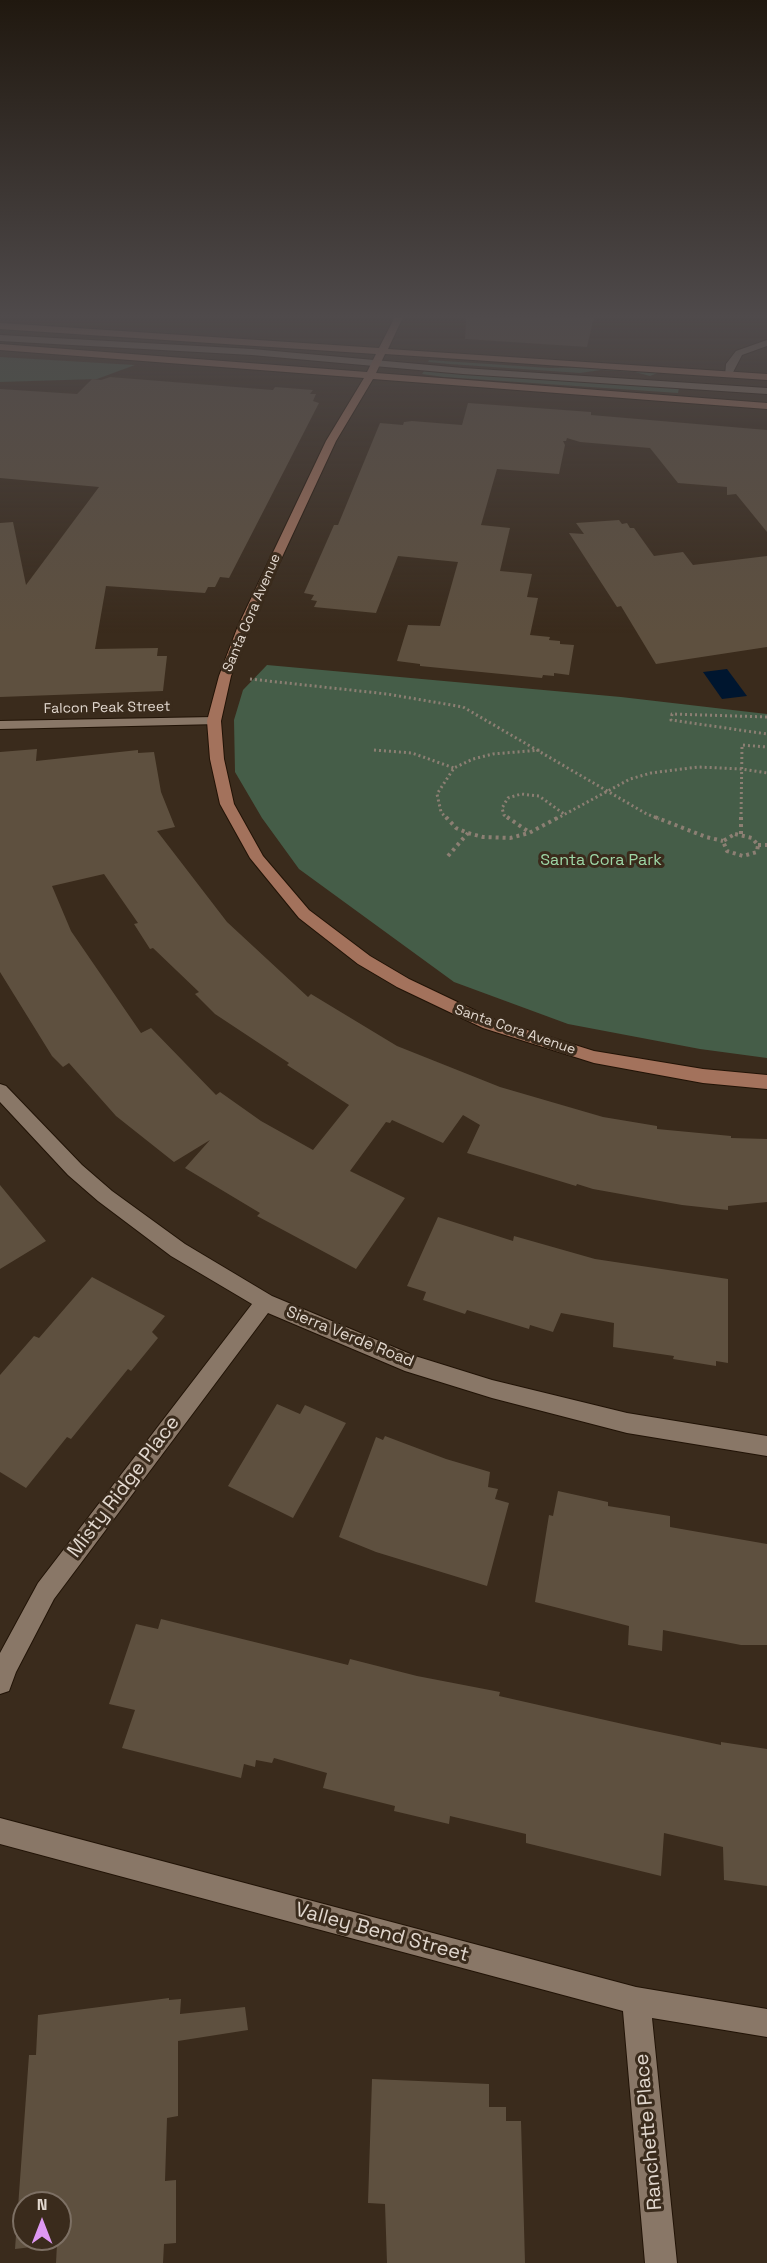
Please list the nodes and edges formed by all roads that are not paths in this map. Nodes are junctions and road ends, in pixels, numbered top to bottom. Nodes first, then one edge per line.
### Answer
1 (342, 423) edge
2 (214, 721) junction
3 (0, 725) edge
4 (767, 1082) edge
5 (4, 1102) edge
6 (265, 1302) junction
7 (767, 1446) edge
8 (0, 1682) edge
9 (0, 1831) edge
10 (636, 2001) junction
11 (767, 2023) edge
12 (661, 2263) edge

1 - 2 main road, Santa Cora Avenue
2 - 3 street, Falcon Peak Street
2 - 4 main road, Santa Cora Avenue
5 - 6 street, Sierra Verde Road
6 - 7 street, Sierra Verde Road
6 - 8 street, Misty Ridge Place
9 - 10 street, Valley Bend Street
10 - 11 street, Valley Bend Street
10 - 12 street, Ranchette Place

